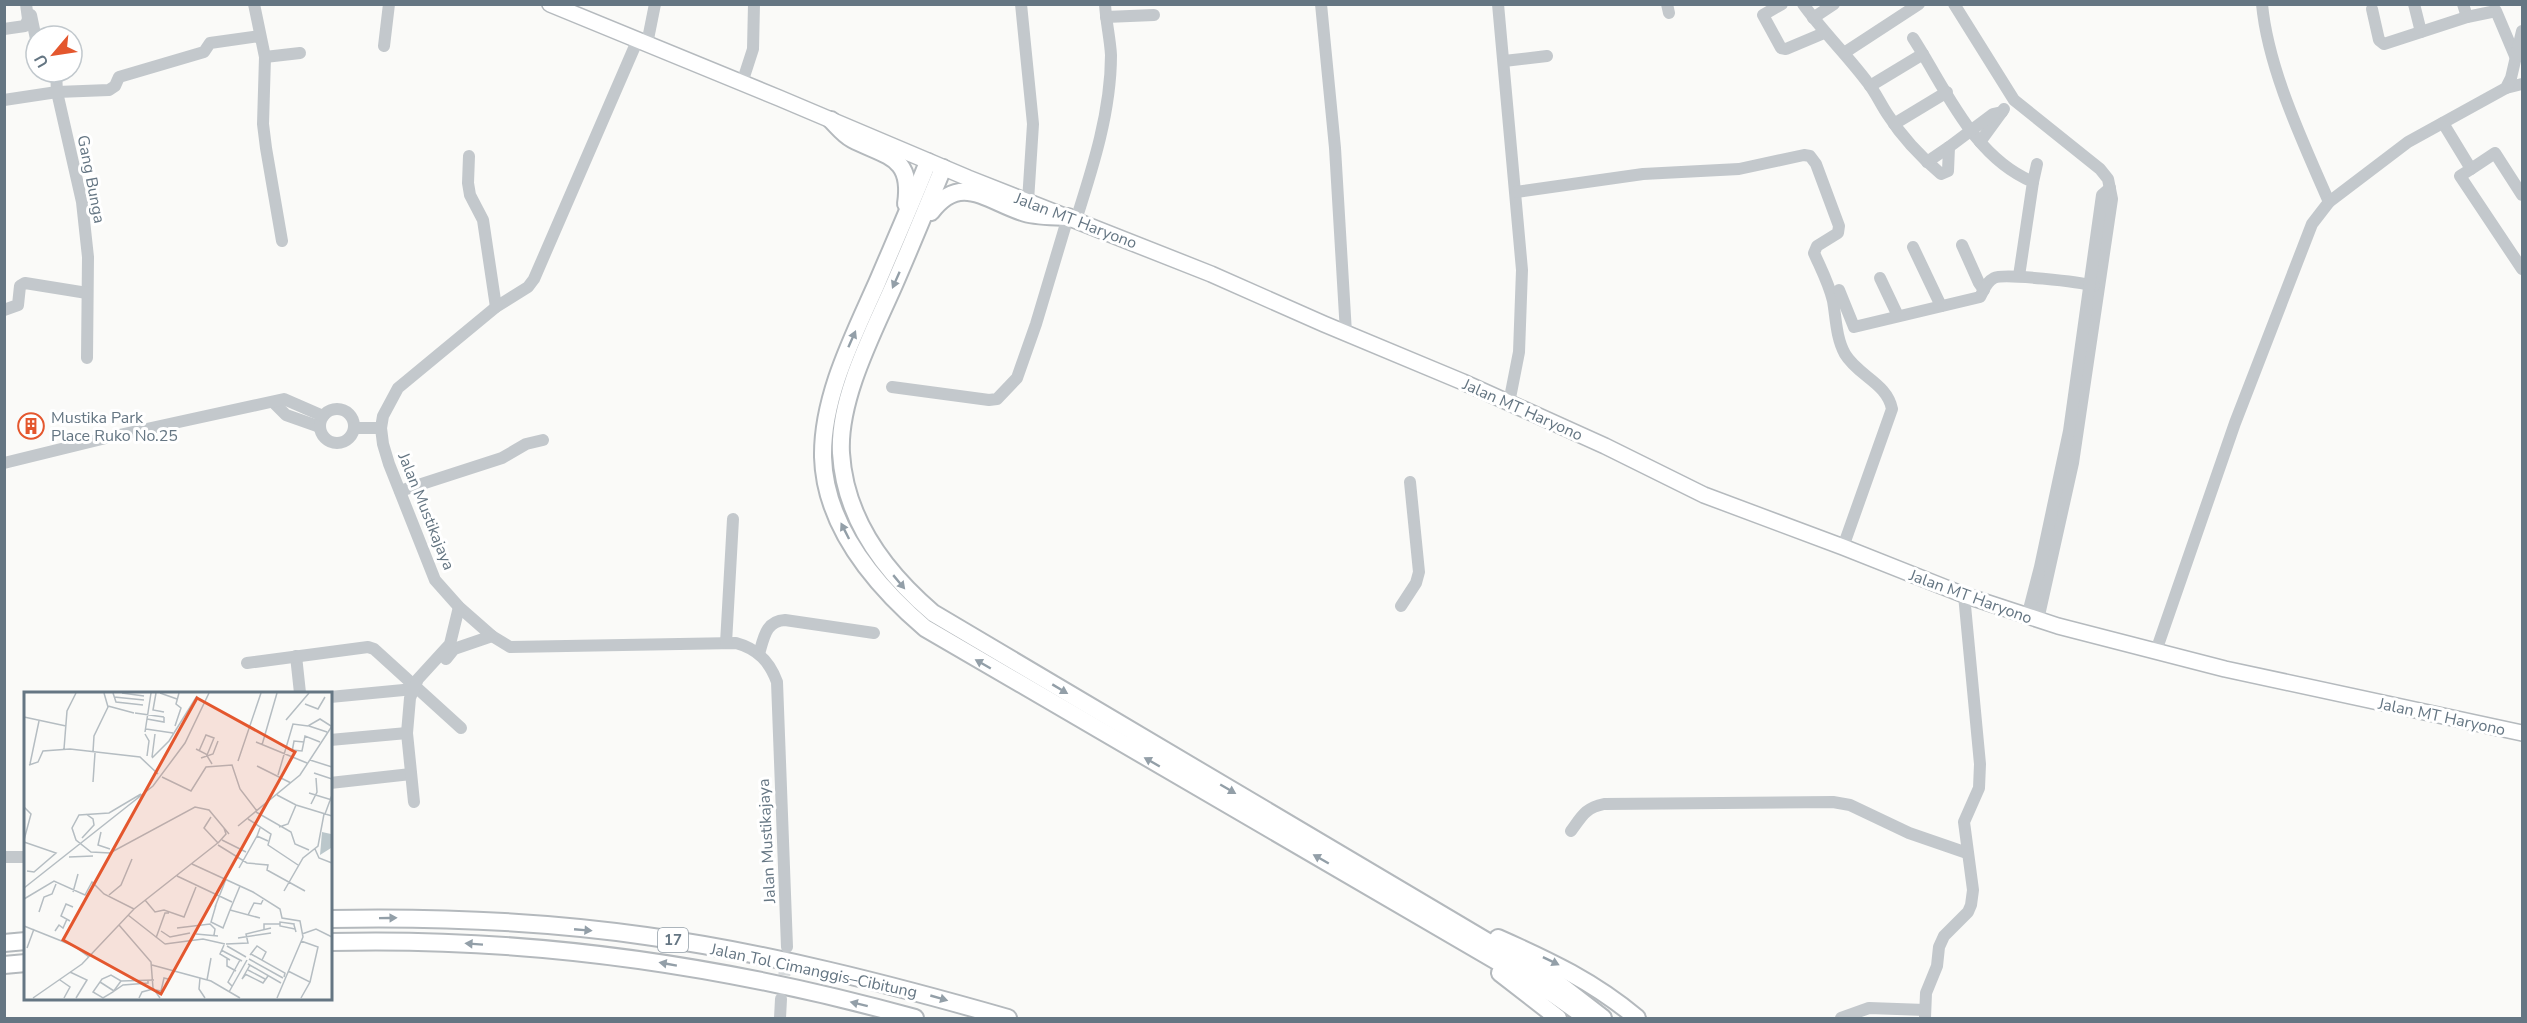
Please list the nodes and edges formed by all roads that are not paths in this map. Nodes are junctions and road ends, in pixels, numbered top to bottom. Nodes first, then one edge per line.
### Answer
1 (28, 4) edge
2 (254, 4) edge
3 (389, 4) edge
4 (550, 4) edge
5 (655, 4) edge
6 (754, 4) edge
7 (1021, 4) edge
8 (1321, 4) edge
9 (1498, 4) edge
10 (1782, 4) edge
11 (1803, 4) edge
12 (1834, 4) edge
13 (1919, 4) edge
14 (1954, 4) edge
15 (2262, 4) edge
16 (2414, 4) edge
17 (2463, 4) edge
18 (2372, 9) dead end
19 (1105, 11) edge
20 (1154, 15) dead end
21 (2467, 17) junction
22 (1813, 18) junction
23 (33, 24) edge
24 (4, 29) edge
25 (2523, 31) edge
26 (1824, 33) junction
27 (2421, 33) junction
28 (261, 36) junction
29 (1912, 38) dead end
30 (642, 42) junction
31 (384, 46) dead end
32 (300, 53) dead end
33 (1844, 53) junction
34 (1923, 54) junction
35 (1547, 56) dead end
36 (2516, 56) junction
37 (265, 57) junction
38 (1504, 61) junction
39 (741, 83) junction
40 (57, 84) edge
41 (1870, 86) junction
42 (2517, 87) edge
43 (57, 92) junction
44 (1947, 92) junction
45 (4, 100) edge
46 (2014, 100) junction
47 (2002, 112) junction
48 (831, 120) junction
49 (2443, 123) junction
50 (1894, 124) junction
51 (1970, 131) junction
52 (1980, 142) junction
53 (1949, 147) junction
54 (470, 156) dead end
55 (1927, 162) junction
56 (2037, 164) dead end
57 (936, 165) junction
58 (2470, 169) junction
59 (2033, 182) junction
60 (1516, 192) junction
61 (2523, 195) edge
62 (1028, 201) junction
63 (2329, 202) junction
64 (1072, 218) junction
65 (912, 224) junction
66 (282, 241) dead end
67 (1962, 245) dead end
68 (1913, 247) dead end
69 (2523, 269) edge
70 (2019, 276) junction
71 (1880, 278) dead end
72 (2093, 286) junction
73 (1839, 290) dead end
74 (1984, 290) junction
75 (87, 293) junction
76 (1941, 306) junction
77 (496, 307) junction
78 (4, 310) edge
79 (1898, 316) junction
80 (1346, 333) junction
81 (87, 358) dead end
82 (892, 387) dead end
83 (841, 396) junction
84 (1509, 403) junction
85 (321, 421) junction
86 (354, 428) junction
87 (381, 428) junction
88 (543, 440) dead end
89 (4, 463) edge
90 (1410, 482) dead end
91 (400, 491) junction
92 (734, 519) dead end
93 (1843, 547) junction
94 (1964, 595) junction
95 (1401, 606) dead end
96 (459, 608) junction
97 (2032, 618) junction
98 (874, 633) dead end
99 (492, 636) junction
100 (726, 643) junction
101 (2156, 651) junction
102 (759, 654) junction
103 (296, 656) junction
104 (247, 663) dead end
105 (415, 687) junction
106 (300, 692) edge
107 (332, 697) edge
108 (461, 728) dead end
109 (407, 733) junction
110 (2523, 733) edge
111 (332, 740) edge
112 (411, 774) junction
113 (332, 783) edge
114 (414, 802) dead end
115 (1571, 831) dead end
116 (1967, 853) junction
117 (4, 857) edge
118 (24, 857) edge
119 (1421, 903) junction
120 (332, 919) edge
121 (1459, 939) junction
122 (24, 941) edge
123 (332, 942) edge
124 (4, 943) edge
125 (787, 947) tunnel mouth
126 (24, 963) edge
127 (4, 964) edge
128 (781, 999) tunnel mouth
129 (1925, 1014) edge
130 (780, 1018) edge
131 (915, 1018) edge
132 (1008, 1018) edge
133 (1558, 1018) edge
134 (1587, 1018) edge
135 (1603, 1018) edge
136 (1637, 1018) edge
137 (1841, 1018) edge

1 - 23 street
1 - 24 street
2 - 28 street
3 - 31 street
4 - 30 main road, Jalan MT Haryono
5 - 30 street
6 - 39 street
7 - 62 street
8 - 80 street
9 - 38 street
10 - 26 street
11 - 22 street
12 - 22 street
13 - 33 street
14 - 46 street
15 - 63 street
16 - 27 street
17 - 21 street
18 - 27 street
19 - 20 street
19 - 64 street
21 - 27 street
21 - 36 street
22 - 26 street
25 - 36 street
26 - 33 street
28 - 37 street
28 - 43 street
29 - 34 street
30 - 39 main road, Jalan MT Haryono
30 - 77 street
32 - 37 street
33 - 41 street
34 - 41 street
34 - 44 street
35 - 38 street
36 - 42 street
37 - 66 street
38 - 60 street
39 - 48 main road, Jalan MT Haryono
40 - 43 street, Gang Bunga
41 - 50 street
42 - 49 street
43 - 45 street
43 - 75 street, Gang Bunga
44 - 50 street
44 - 51 street
46 - 47 street
46 - 72 street
47 - 51 street
47 - 52 street
48 - 57 main road, Jalan MT Haryono
48 - 65 highway
49 - 58 street
49 - 63 street
50 - 55 street
51 - 52 street
51 - 53 street
52 - 59 street
53 - 55 street
53 - 55 street
54 - 77 street
56 - 59 street
57 - 62 main road, Jalan MT Haryono
57 - 65 highway
58 - 61 street
58 - 69 street
59 - 70 street
60 - 84 street
60 - 93 street
62 - 64 main road, Jalan MT Haryono
63 - 101 street
64 - 65 highway
64 - 80 main road, Jalan MT Haryono
64 - 82 street
65 - 83 highway
67 - 74 street
68 - 76 street
70 - 72 street
70 - 74 street
71 - 79 street
72 - 97 street
73 - 79 street
74 - 76 street
75 - 78 street
75 - 81 street, Gang Bunga
76 - 79 street
77 - 87 street
80 - 84 main road, Jalan MT Haryono
83 -> 119 highway
121 -> 83 highway
84 - 93 main road, Jalan MT Haryono
85 - 86 street
85 - 86 street
85 - 89 street
86 - 87 street
87 - 91 street, Jalan Mustikajaya
88 - 91 street
90 - 95 street
91 - 96 street, Jalan Mustikajaya
92 - 100 street
93 - 94 main road, Jalan MT Haryono
94 - 97 main road, Jalan MT Haryono
94 - 116 street
96 - 99 street, Jalan Mustikajaya
96 - 105 street
97 - 101 main road, Jalan MT Haryono
98 - 102 street
99 - 100 street, Jalan Mustikajaya
99 - 105 street
100 - 102 street, Jalan Mustikajaya
101 - 110 main road, Jalan MT Haryono
102 - 125 street, Jalan Mustikajaya
103 - 104 street
103 - 105 street
103 - 106 street
105 - 107 street
105 - 108 street
105 - 109 street
109 - 111 street
109 - 112 street
112 - 113 street
112 - 114 street
115 - 116 street
116 - 129 street
117 - 118 street
119 - 135 highway
119 -> 136 highway
120 -> 132 highway, Jalan Tol Cimanggis–Cibitung / 17
121 - 133 highway
121 - 134 highway
122 - 124 highway
131 -> 123 highway, Jalan Tol Cimanggis–Cibitung / 17
126 - 127 highway
128 - 130 street
129 - 137 street

